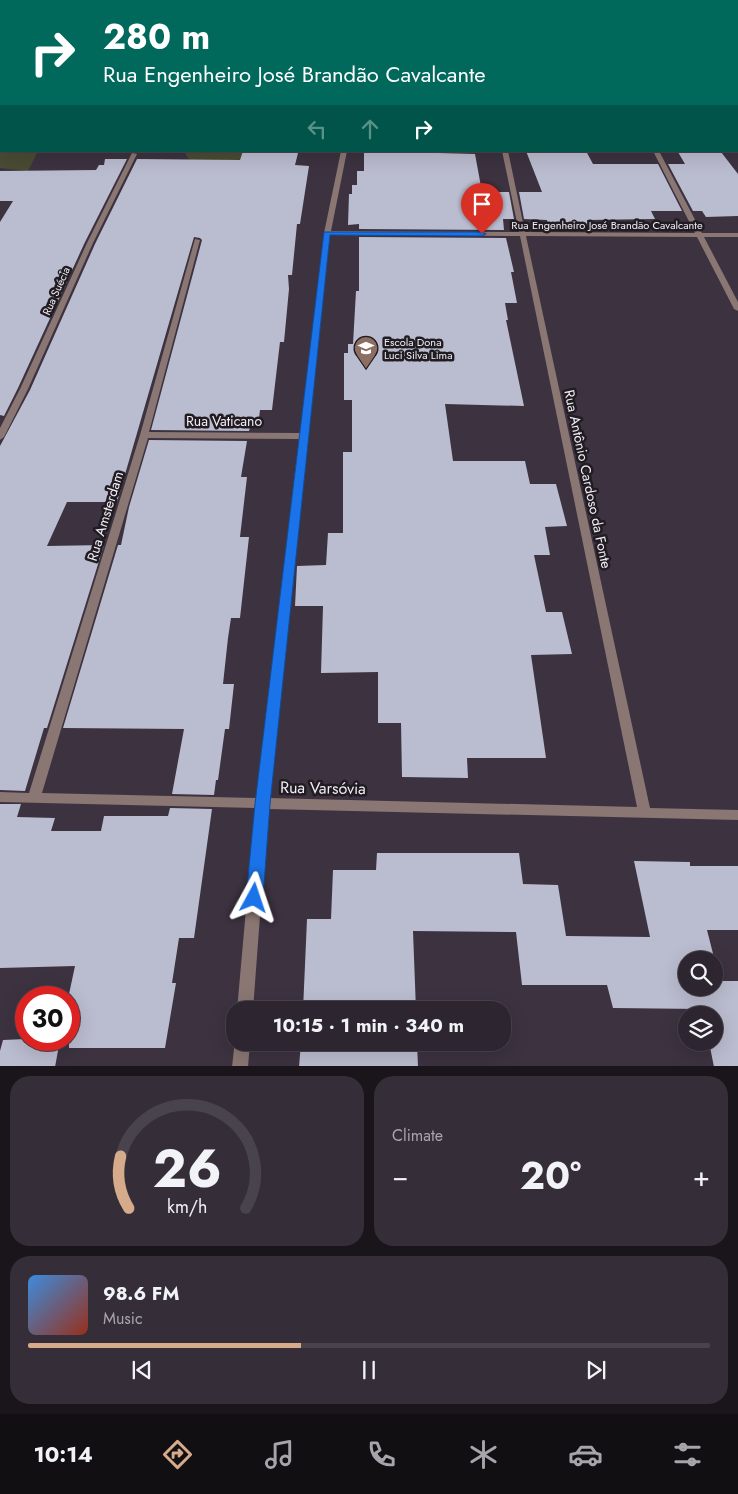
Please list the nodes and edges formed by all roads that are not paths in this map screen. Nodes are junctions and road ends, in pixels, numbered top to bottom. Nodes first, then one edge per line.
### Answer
1 (344, 152) edge
2 (505, 152) edge
3 (657, 152) edge
4 (134, 154) dead end
5 (327, 233) junction
6 (521, 234) junction
7 (700, 235) junction
8 (738, 235) edge
9 (197, 240) dead end
10 (738, 310) edge
11 (144, 435) junction
12 (304, 436) junction
13 (0, 437) edge
14 (0, 797) edge
15 (34, 798) junction
16 (262, 804) junction
17 (645, 813) junction
18 (738, 815) edge
19 (246, 1001) edge
20 (241, 1051) edge
21 (240, 1066) edge

1 - 5 street
2 - 6 street, Rua Antônio Cardoso da Fonte
3 - 7 street
4 - 13 street, Rua Suécia
5 - 6 street, Rua Engenheiro José Brandão Cavalcante
5 - 12 street
6 - 7 street, Rua Engenheiro José Brandão Cavalcante
6 - 17 street, Rua Antônio Cardoso da Fonte
7 - 8 street, Rua Engenheiro José Brandão Cavalcante
7 - 10 street
9 - 11 street, Rua Amsterdam
11 - 12 street, Rua Vaticano
11 - 15 street, Rua Amsterdam
12 - 16 street
14 - 15 street, Rua Varsóvia
15 - 16 street, Rua Varsóvia
16 - 17 street, Rua Varsóvia
16 - 19 street
17 - 18 street, Rua Varsóvia
20 - 21 street

